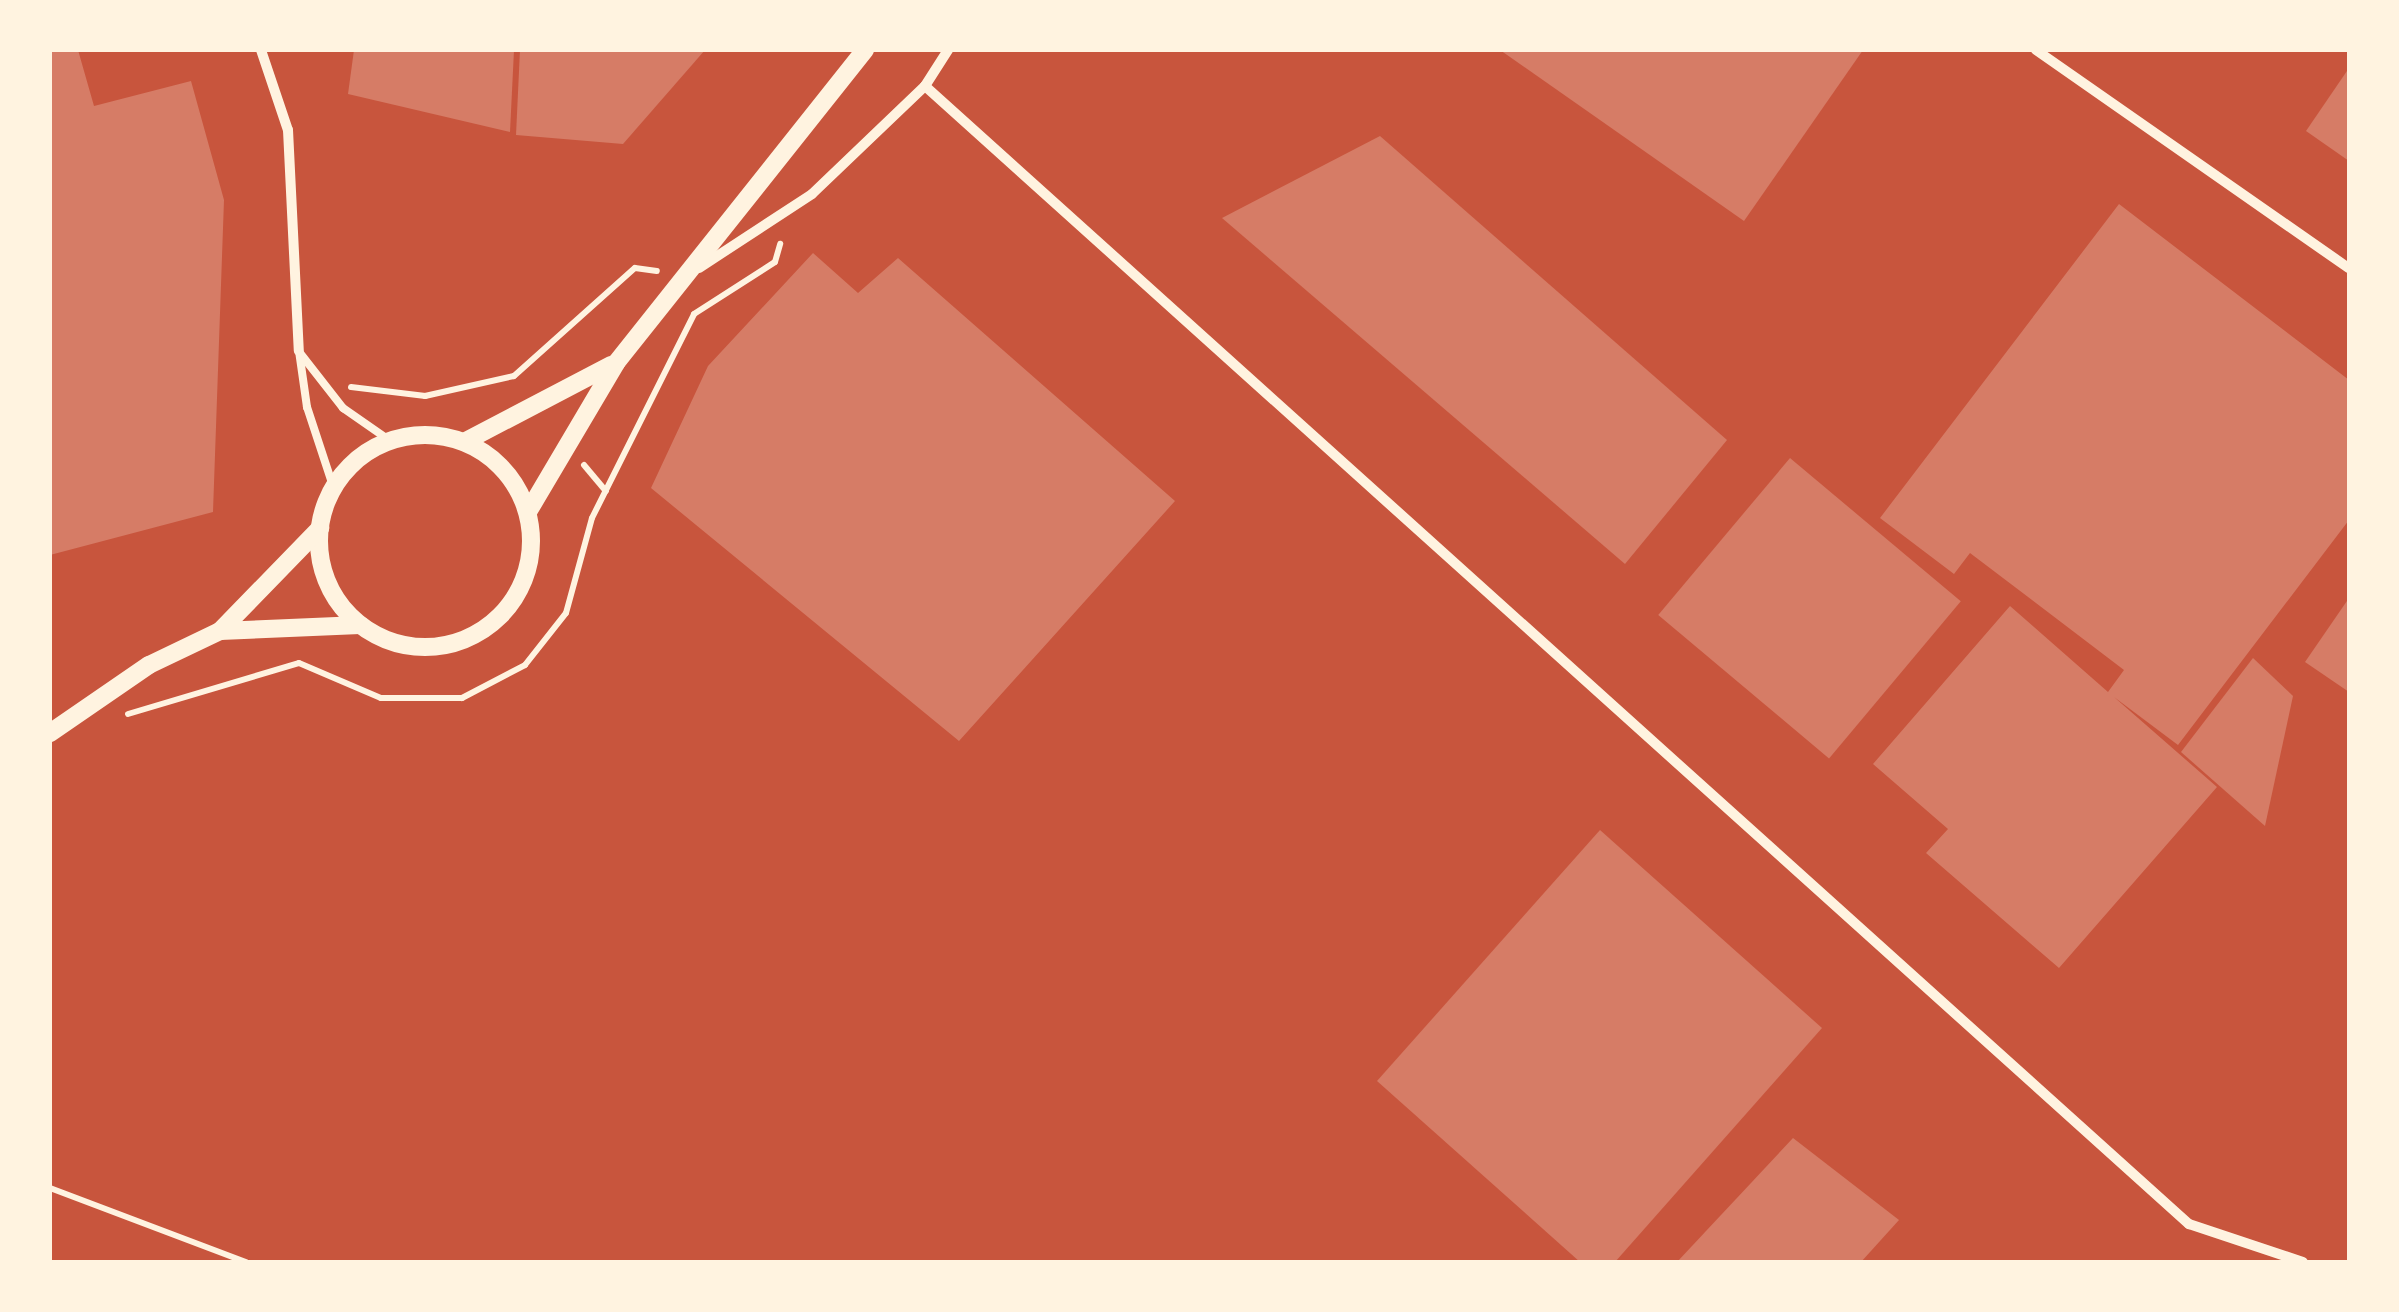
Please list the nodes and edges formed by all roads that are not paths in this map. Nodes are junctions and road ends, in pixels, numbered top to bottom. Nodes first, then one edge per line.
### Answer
1 (261, 50) edge
2 (865, 50) edge
3 (948, 50) edge
4 (2036, 50) edge
5 (925, 86) junction
6 (2349, 268) edge
7 (681, 281) junction
8 (299, 351) junction
9 (616, 362) junction
10 (388, 440) junction
11 (464, 442) junction
12 (334, 486) junction
13 (528, 512) junction
14 (320, 528) junction
15 (360, 625) junction
16 (220, 631) junction
17 (50, 732) edge
18 (2303, 1262) edge

1 - 8 street
2 - 7 street
3 - 5 street
4 - 6 street
5 - 7 street
5 - 18 street
7 - 9 street
8 - 10 lane
8 - 12 lane
9 - 11 street
9 - 13 street
10 - 11 street
10 - 12 street
11 - 13 street
12 - 14 street
13 - 15 street
14 - 15 street
14 - 16 street
15 - 16 street
16 - 17 street

